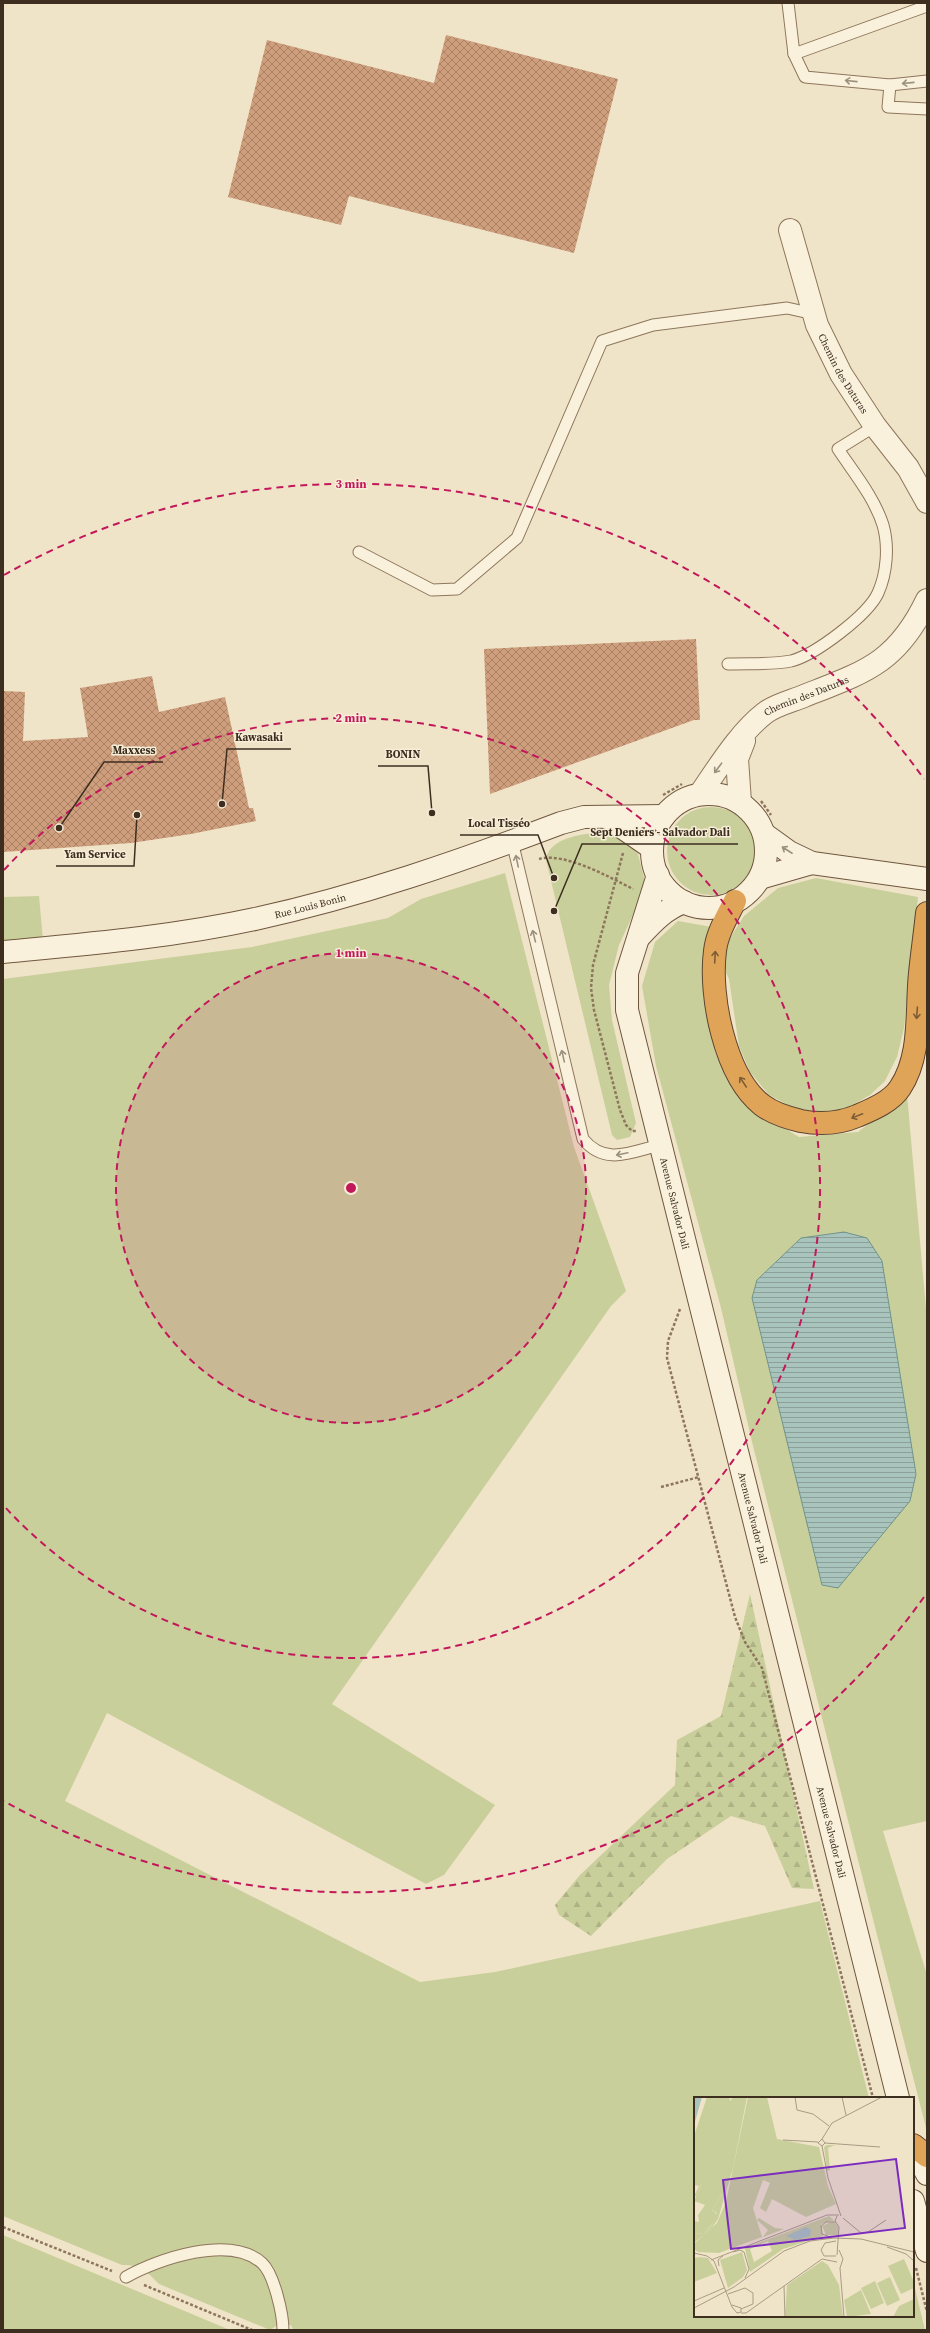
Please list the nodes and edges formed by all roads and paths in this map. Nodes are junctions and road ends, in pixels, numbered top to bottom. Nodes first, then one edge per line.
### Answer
1 (788, 3) edge
2 (927, 6) edge
3 (794, 54) junction
4 (927, 81) edge
5 (890, 85) junction
6 (927, 109) edge
7 (790, 230) dead end
8 (814, 314) junction
9 (875, 426) junction
10 (927, 502) edge
11 (358, 552) dead end
12 (927, 600) edge
13 (728, 664) dead end
14 (750, 727) junction
15 (692, 788) junction
16 (750, 800) junction
17 (661, 807) junction
18 (608, 817) junction
19 (769, 827) junction
20 (512, 841) junction
21 (652, 848) junction
22 (539, 859) dead end
23 (812, 864) junction
24 (658, 875) junction
25 (760, 878) junction
26 (927, 879) edge
27 (636, 890) dead end
28 (736, 901) junction
29 (684, 902) junction
30 (927, 913) edge
31 (639, 937) junction
32 (3, 952) edge
33 (660, 1145) junction
34 (680, 1302) dead end
35 (699, 1477) junction
36 (661, 1487) dead end
37 (873, 2097) edge
38 (898, 2097) edge
39 (914, 2146) edge
40 (914, 2150) edge
41 (927, 2156) edge
42 (927, 2174) edge
43 (914, 2208) edge
44 (921, 2257) edge
45 (126, 2277) dead end
46 (927, 2312) edge
47 (283, 2330) edge

1 - 3 lane
2 - 3 lane
5 -> 3 lane
4 -> 5 lane
5 - 6 lane
7 - 8 street, Chemin des Daturas
8 - 9 street, Chemin des Daturas
8 - 11 lane
9 - 10 street, Chemin des Daturas
9 - 13 lane
12 - 14 street, Chemin des Daturas
14 -> 15 street, Chemin des Daturas
14 - 16 street, Chemin des Daturas
15 - 16 street
15 - 17 path
15 - 17 street
16 - 19 path
16 - 19 street
17 - 18 street, Rue Louis Bonin
17 - 21 street
18 - 20 street, Rue Louis Bonin
18 - 21 street
23 -> 19 street
19 - 25 street
20 - 32 street, Rue Louis Bonin
33 -> 20 lane
21 - 24 street
22 - 27 path
23 - 25 street
23 - 26 street
24 - 29 street
24 - 31 street, Avenue Salvador Dali
25 - 28 street
28 - 29 street
30 -> 28 highway
29 - 31 street, Avenue Salvador Dali
31 - 33 street, Avenue Salvador Dali
33 - 38 street, Avenue Salvador Dali
34 - 35 path
35 - 36 path
35 - 37 path
39 - 41 highway
40 - 42 street
43 - 44 street
44 - 46 path
45 - 47 lane

